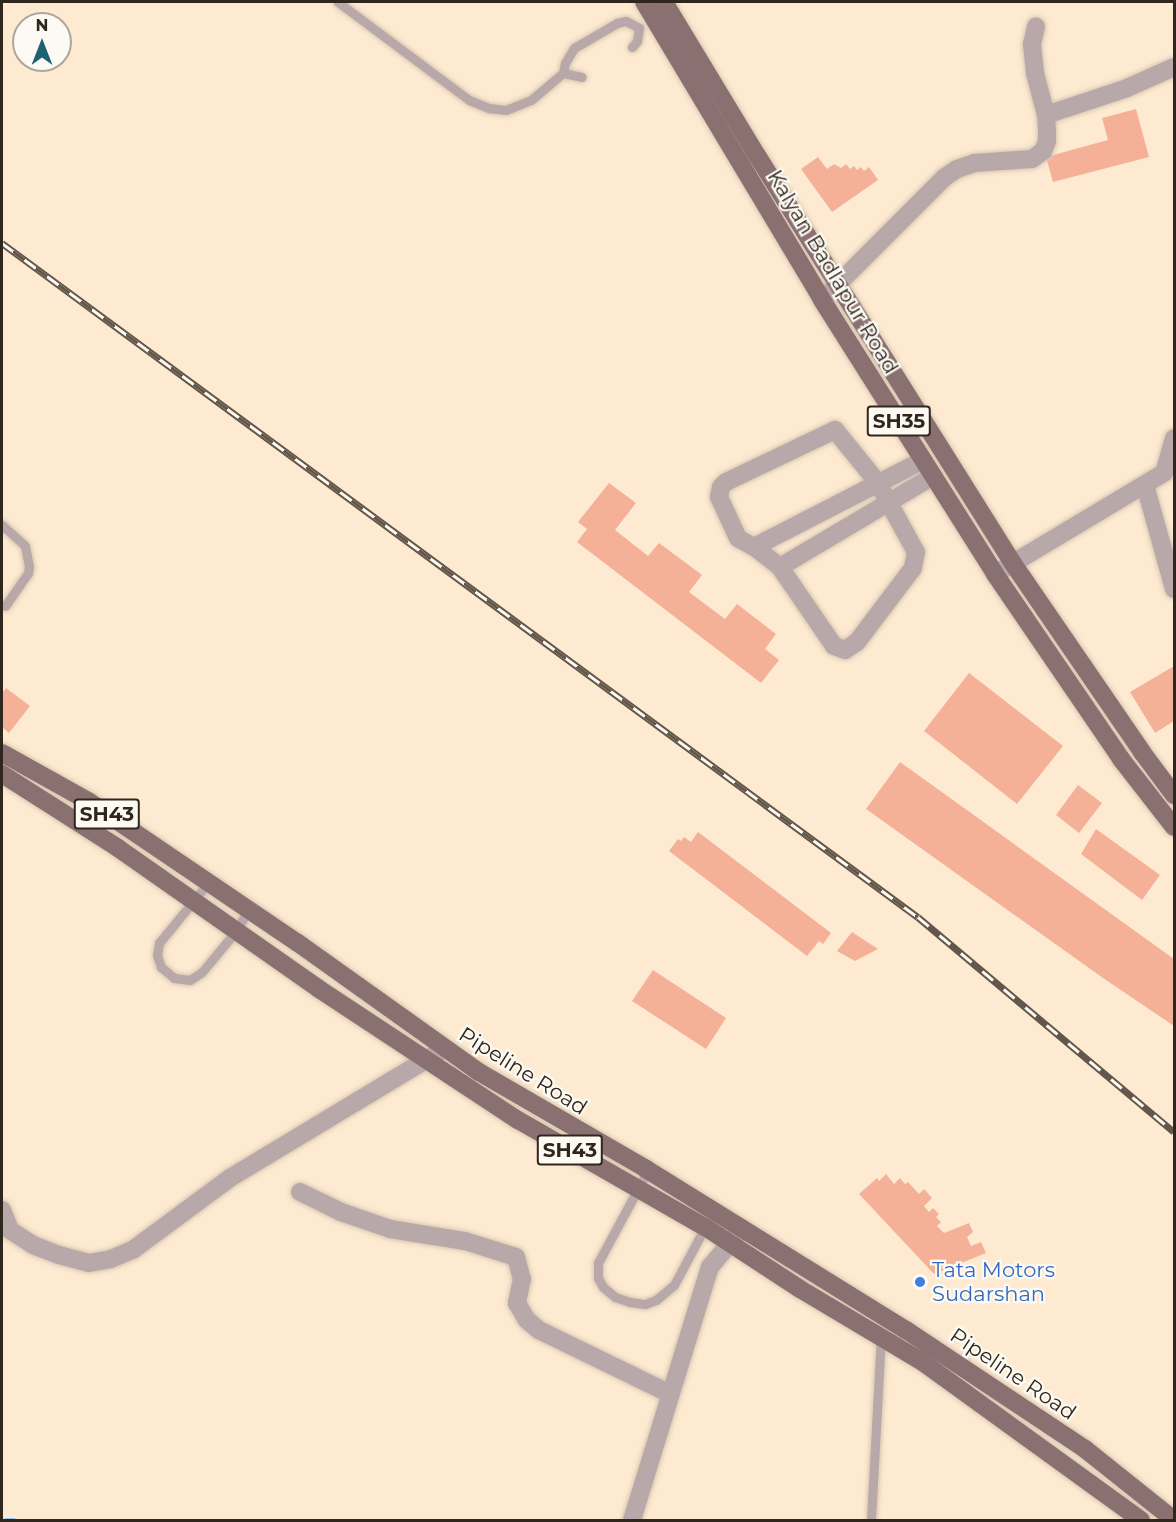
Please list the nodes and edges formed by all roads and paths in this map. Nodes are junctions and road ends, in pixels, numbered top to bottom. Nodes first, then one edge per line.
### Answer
1 (338, 2) edge
2 (644, 2) edge
3 (664, 2) edge
4 (666, 26) junction
5 (1036, 26) dead end
6 (639, 28) junction
7 (632, 47) dead end
8 (1174, 67) edge
9 (563, 73) junction
10 (582, 77) dead end
11 (1046, 115) junction
12 (750, 161) junction
13 (837, 284) junction
14 (822, 300) junction
15 (1174, 438) edge
16 (923, 460) junction
17 (933, 476) junction
18 (878, 483) junction
19 (1145, 485) junction
20 (889, 501) junction
21 (2, 525) edge
22 (1168, 540) edge
23 (754, 547) junction
24 (1012, 562) junction
25 (780, 567) junction
26 (995, 574) junction
27 (1174, 589) edge
28 (3, 610) edge
29 (2, 753) edge
30 (32, 771) junction
31 (2, 774) edge
32 (19, 785) junction
33 (1174, 795) edge
34 (1174, 827) edge
35 (208, 883) junction
36 (194, 901) junction
37 (248, 910) junction
38 (236, 931) junction
39 (444, 1048) junction
40 (428, 1060) junction
41 (648, 1170) junction
42 (637, 1188) junction
43 (300, 1192) dead end
44 (2, 1210) edge
45 (705, 1227) junction
46 (743, 1227) junction
47 (732, 1244) junction
48 (891, 1320) junction
49 (880, 1337) junction
50 (670, 1394) junction
51 (632, 1521) edge
52 (871, 1521) edge
53 (1141, 1521) edge
54 (1174, 1521) edge

1 - 9 lane
2 - 4 main road, Kalyan Badlapur Road / SH35
3 - 4 main road, Kalyan Badlapur Road / SH35
4 - 6 lane
4 - 12 main road, Kalyan Badlapur Road / SH35
5 - 11 street
6 - 7 lane
6 - 9 lane
8 - 11 street
9 - 10 lane
11 - 13 street
12 - 13 main road, Kalyan Badlapur Road / SH35
12 - 14 main road, Kalyan Badlapur Road / SH35
13 - 14 street
13 - 24 main road, Kalyan Badlapur Road / SH35
14 - 16 main road, Kalyan Badlapur Road / SH35
15 - 19 street
16 - 17 main road, Kalyan Badlapur Road / SH35
16 - 18 street
17 - 20 street
17 - 26 main road, Kalyan Badlapur Road / SH35
18 - 20 street
18 - 23 street
18 - 23 street
19 - 22 street
19 - 24 street
20 - 25 street
20 - 25 street
21 - 28 lane
22 - 27 street
23 - 25 street
24 - 26 street
24 - 33 main road, Kalyan Badlapur Road / SH35
26 - 34 main road, Kalyan Badlapur Road / SH35
29 - 30 main road, Pipeline Road / SH43
30 - 32 main road
30 - 35 main road, Pipeline Road / SH43
31 - 32 main road, Pipeline Road / SH43
32 - 36 main road, Pipeline Road / SH43
35 - 36 lane
35 - 37 main road, Pipeline Road / SH43
36 - 38 main road, Pipeline Road / SH43
36 - 38 lane
37 - 38 lane
37 - 39 main road, Pipeline Road / SH43
38 - 40 main road, Pipeline Road / SH43
39 - 40 street
39 - 41 main road, Pipeline Road / SH43
40 - 42 main road, Pipeline Road / SH43
40 - 44 street
41 - 42 lane
41 - 46 main road, Pipeline Road / SH43
42 - 45 main road, Pipeline Road / SH43
42 - 45 lane
43 - 50 street
45 - 47 main road, Pipeline Road / SH43
46 - 47 street
46 - 48 main road, Pipeline Road / SH43
47 - 49 main road, Pipeline Road / SH43
47 - 50 street
48 - 49 lane
48 - 54 main road, Pipeline Road / SH43
49 - 52 lane
49 - 53 main road, Pipeline Road / SH43
50 - 51 street

